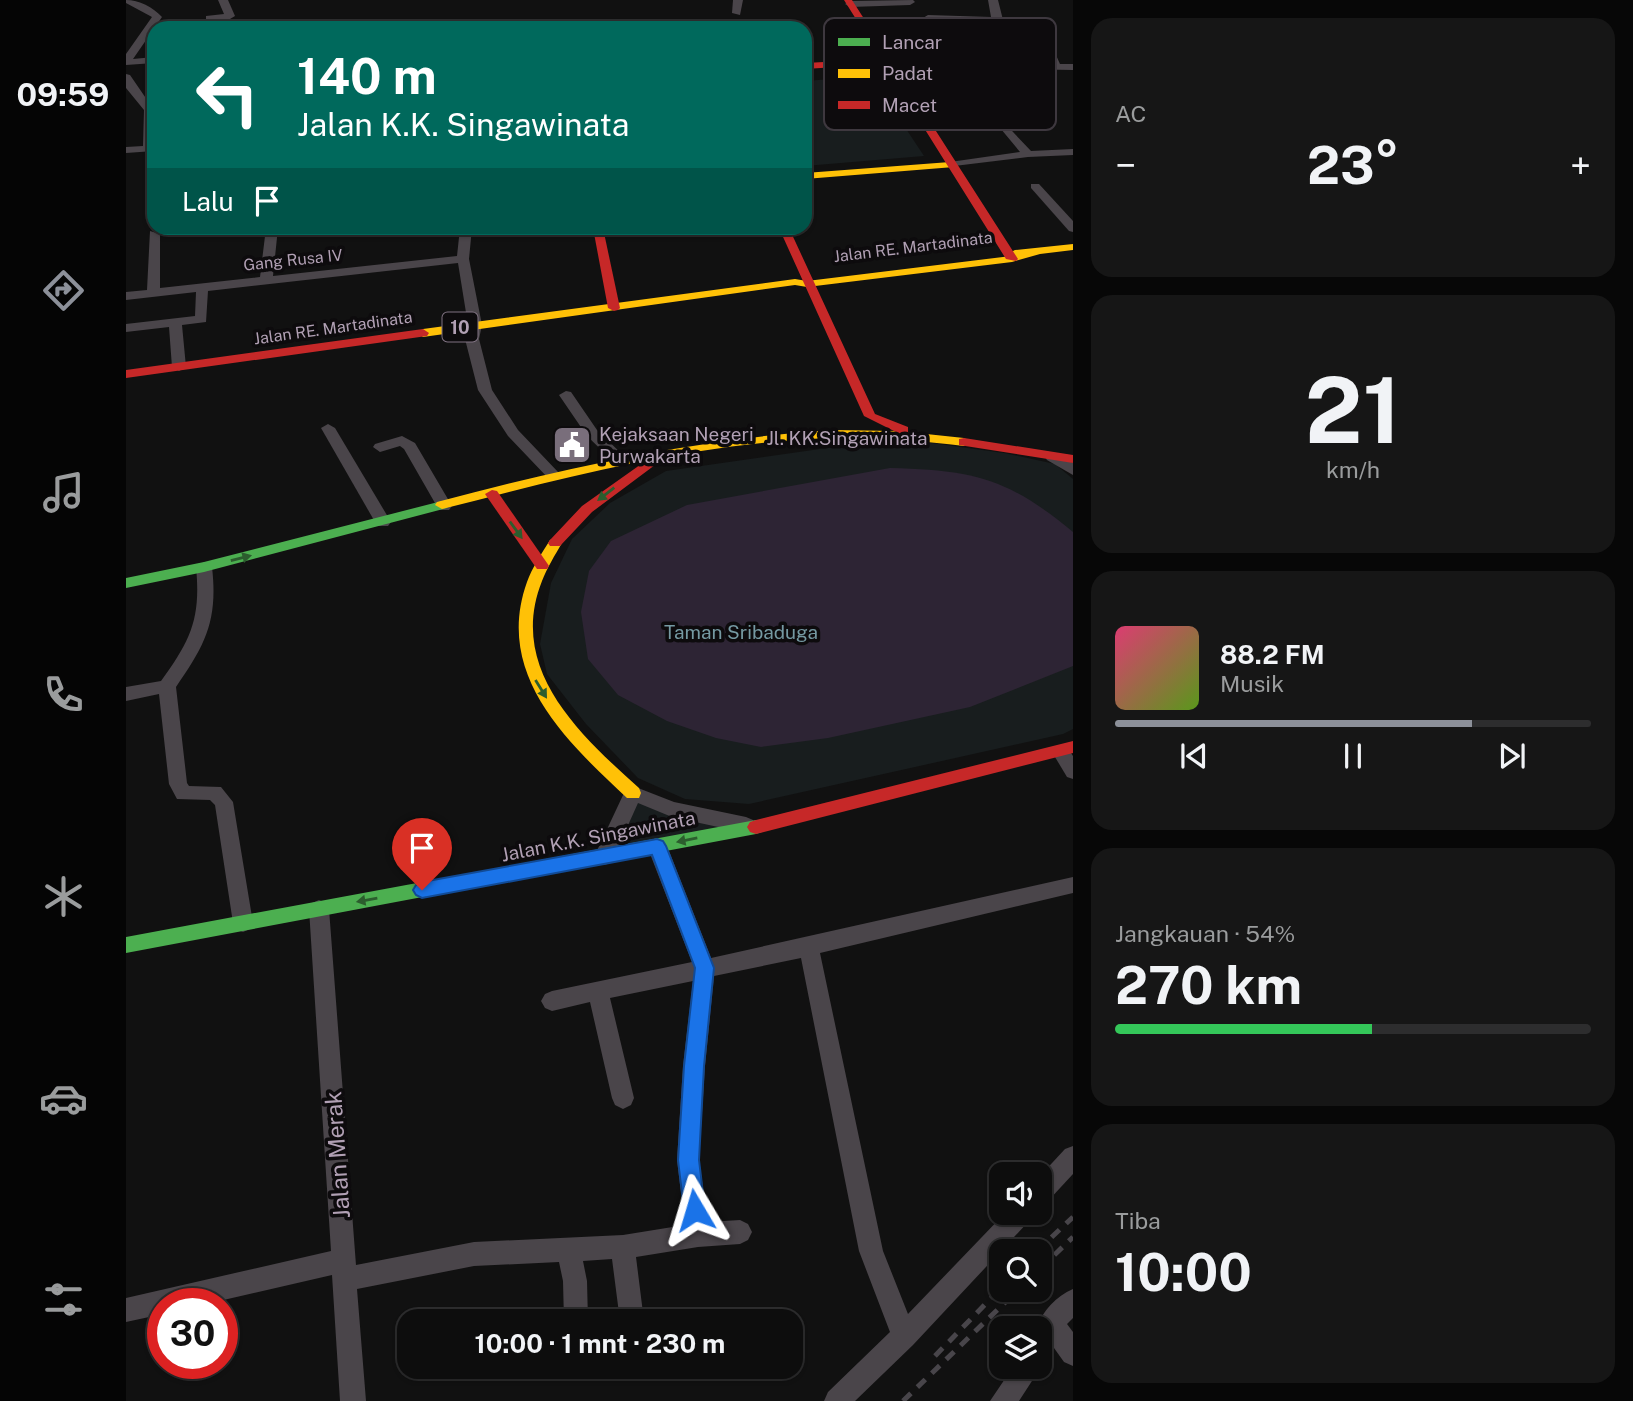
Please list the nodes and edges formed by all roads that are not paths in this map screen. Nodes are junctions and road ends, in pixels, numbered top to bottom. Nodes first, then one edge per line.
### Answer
1 (126, 0) edge
2 (223, 0) edge
3 (738, 0) edge
4 (993, 0) edge
5 (849, 2) edge
6 (910, 2) dead end
7 (737, 13) dead end
8 (209, 18) dead end
9 (859, 18) edge
10 (998, 18) edge
11 (154, 21) edge
12 (147, 32) edge
13 (147, 60) edge
14 (126, 62) edge
15 (1056, 66) edge
16 (1073, 67) edge
17 (126, 77) edge
18 (147, 107) edge
19 (929, 130) edge
20 (1007, 130) edge
21 (147, 148) edge
22 (126, 150) edge
23 (1073, 152) edge
24 (1028, 154) junction
25 (950, 164) junction
26 (812, 175) edge
27 (1035, 186) dead end
28 (1073, 228) edge
29 (153, 235) edge
30 (271, 235) edge
31 (465, 235) edge
32 (599, 235) edge
33 (787, 235) edge
34 (796, 235) edge
35 (1073, 247) edge
36 (1010, 256) junction
37 (463, 259) junction
38 (267, 280) junction
39 (807, 280) junction
40 (202, 288) junction
41 (153, 293) junction
42 (126, 296) edge
43 (614, 308) junction
44 (175, 322) junction
45 (475, 325) junction
46 (126, 328) edge
47 (179, 367) junction
48 (126, 374) edge
49 (566, 395) dead end
50 (870, 416) junction
51 (328, 428) dead end
52 (913, 434) junction
53 (841, 435) junction
54 (380, 447) dead end
55 (662, 454) junction
56 (1052, 457) junction
57 (1073, 460) edge
58 (622, 462) junction
59 (1073, 470) edge
60 (554, 476) junction
61 (492, 494) junction
62 (444, 506) junction
63 (383, 522) junction
64 (542, 566) junction
65 (204, 567) junction
66 (126, 583) edge
67 (167, 686) junction
68 (126, 694) edge
69 (1067, 749) edge
70 (1073, 772) edge
71 (634, 793) junction
72 (754, 827) junction
73 (657, 846) junction
74 (604, 858) junction
75 (1073, 885) edge
76 (319, 909) junction
77 (243, 923) junction
78 (126, 945) edge
79 (809, 947) junction
80 (705, 968) junction
81 (598, 990) junction
82 (552, 1001) dead end
83 (622, 1098) dead end
84 (1073, 1157) edge
85 (1052, 1180) edge
86 (1010, 1225) edge
87 (740, 1232) dead end
88 (698, 1235) junction
89 (623, 1248) junction
90 (569, 1251) junction
91 (345, 1269) junction
92 (1073, 1301) edge
93 (576, 1309) edge
94 (631, 1309) edge
95 (126, 1310) edge
96 (1052, 1321) edge
97 (1052, 1323) edge
98 (904, 1336) junction
99 (1073, 1353) edge
100 (1019, 1379) edge
101 (353, 1401) edge
102 (837, 1401) edge
103 (1003, 1401) edge

1 - 11 street
2 - 8 street
3 - 7 street
4 - 10 street
5 - 6 street
5 - 9 main road
12 - 14 street
13 - 14 street
15 - 16 street
17 - 18 street
19 - 25 main road
20 - 24 street
21 - 22 street
23 - 24 street
24 - 25 street
25 - 26 main road
25 - 36 main road
27 - 28 street
29 - 41 street
30 - 38 street
31 - 37 street
32 - 43 main road
33 - 39 main road
34 - 39 main road
35 - 36 main road, Jalan RE. Martadinata / 10
36 - 39 main road, Jalan RE. Martadinata / 10
37 - 38 street, Gang Rusa IV
37 - 45 street
38 - 40 street, Gang Rusa IV
39 - 43 main road, Jalan RE. Martadinata / 10
39 - 50 main road
40 - 41 street, Gang Rusa IV
40 - 44 street
41 - 42 street, Gang Rusa IV
43 - 45 main road, Jalan RE. Martadinata / 10
44 - 46 street
44 - 47 street
45 - 47 main road, Jalan RE. Martadinata / 10
45 - 60 street
47 - 48 main road, Jalan RE. Martadinata / 10
49 - 58 street
50 - 52 main road
50 - 53 main road
51 - 63 street
52 - 53 main road, Jl. KK.Singawinata
52 - 56 main road, Jl. KK.Singawinata
53 - 55 main road, Jl. KK.Singawinata
54 - 62 street
55 - 58 main road
55 -> 64 main road, Jl. KK.Singawinata
56 - 57 main road, Jl. KK.Singawinata
56 - 59 street
58 - 60 main road
60 - 61 main road
61 - 62 main road
61 -> 64 main road
62 - 63 main road
65 -> 63 main road
64 -> 71 main road, Jl. KK.Singawinata
65 - 66 main road
65 - 67 street
67 - 68 street
67 - 77 street
69 - 70 street
69 - 72 main road, Jalan K.K. Singawinata
71 - 72 street, Jl. KK.Singawinata
71 - 74 street
72 -> 73 main road, Jalan K.K. Singawinata
73 - 74 main road, Jalan K.K. Singawinata
73 - 80 street
74 -> 76 main road, Jalan K.K. Singawinata
75 - 79 street
76 - 77 main road, Jalan K.K. Singawinata
76 - 91 street, Jalan Merak
77 - 78 main road, Jalan K.K. Singawinata
79 - 80 street
79 - 98 street
80 - 81 street
80 - 88 street
81 - 82 street
81 - 83 street
84 - 85 street
86 - 98 street
87 - 88 street
88 - 89 street
89 - 90 street
89 - 94 street
90 - 91 street
90 - 93 street
91 - 95 street
91 - 101 street, Jalan Merak
92 - 96 street
97 - 99 street
98 - 102 street
100 - 103 street

